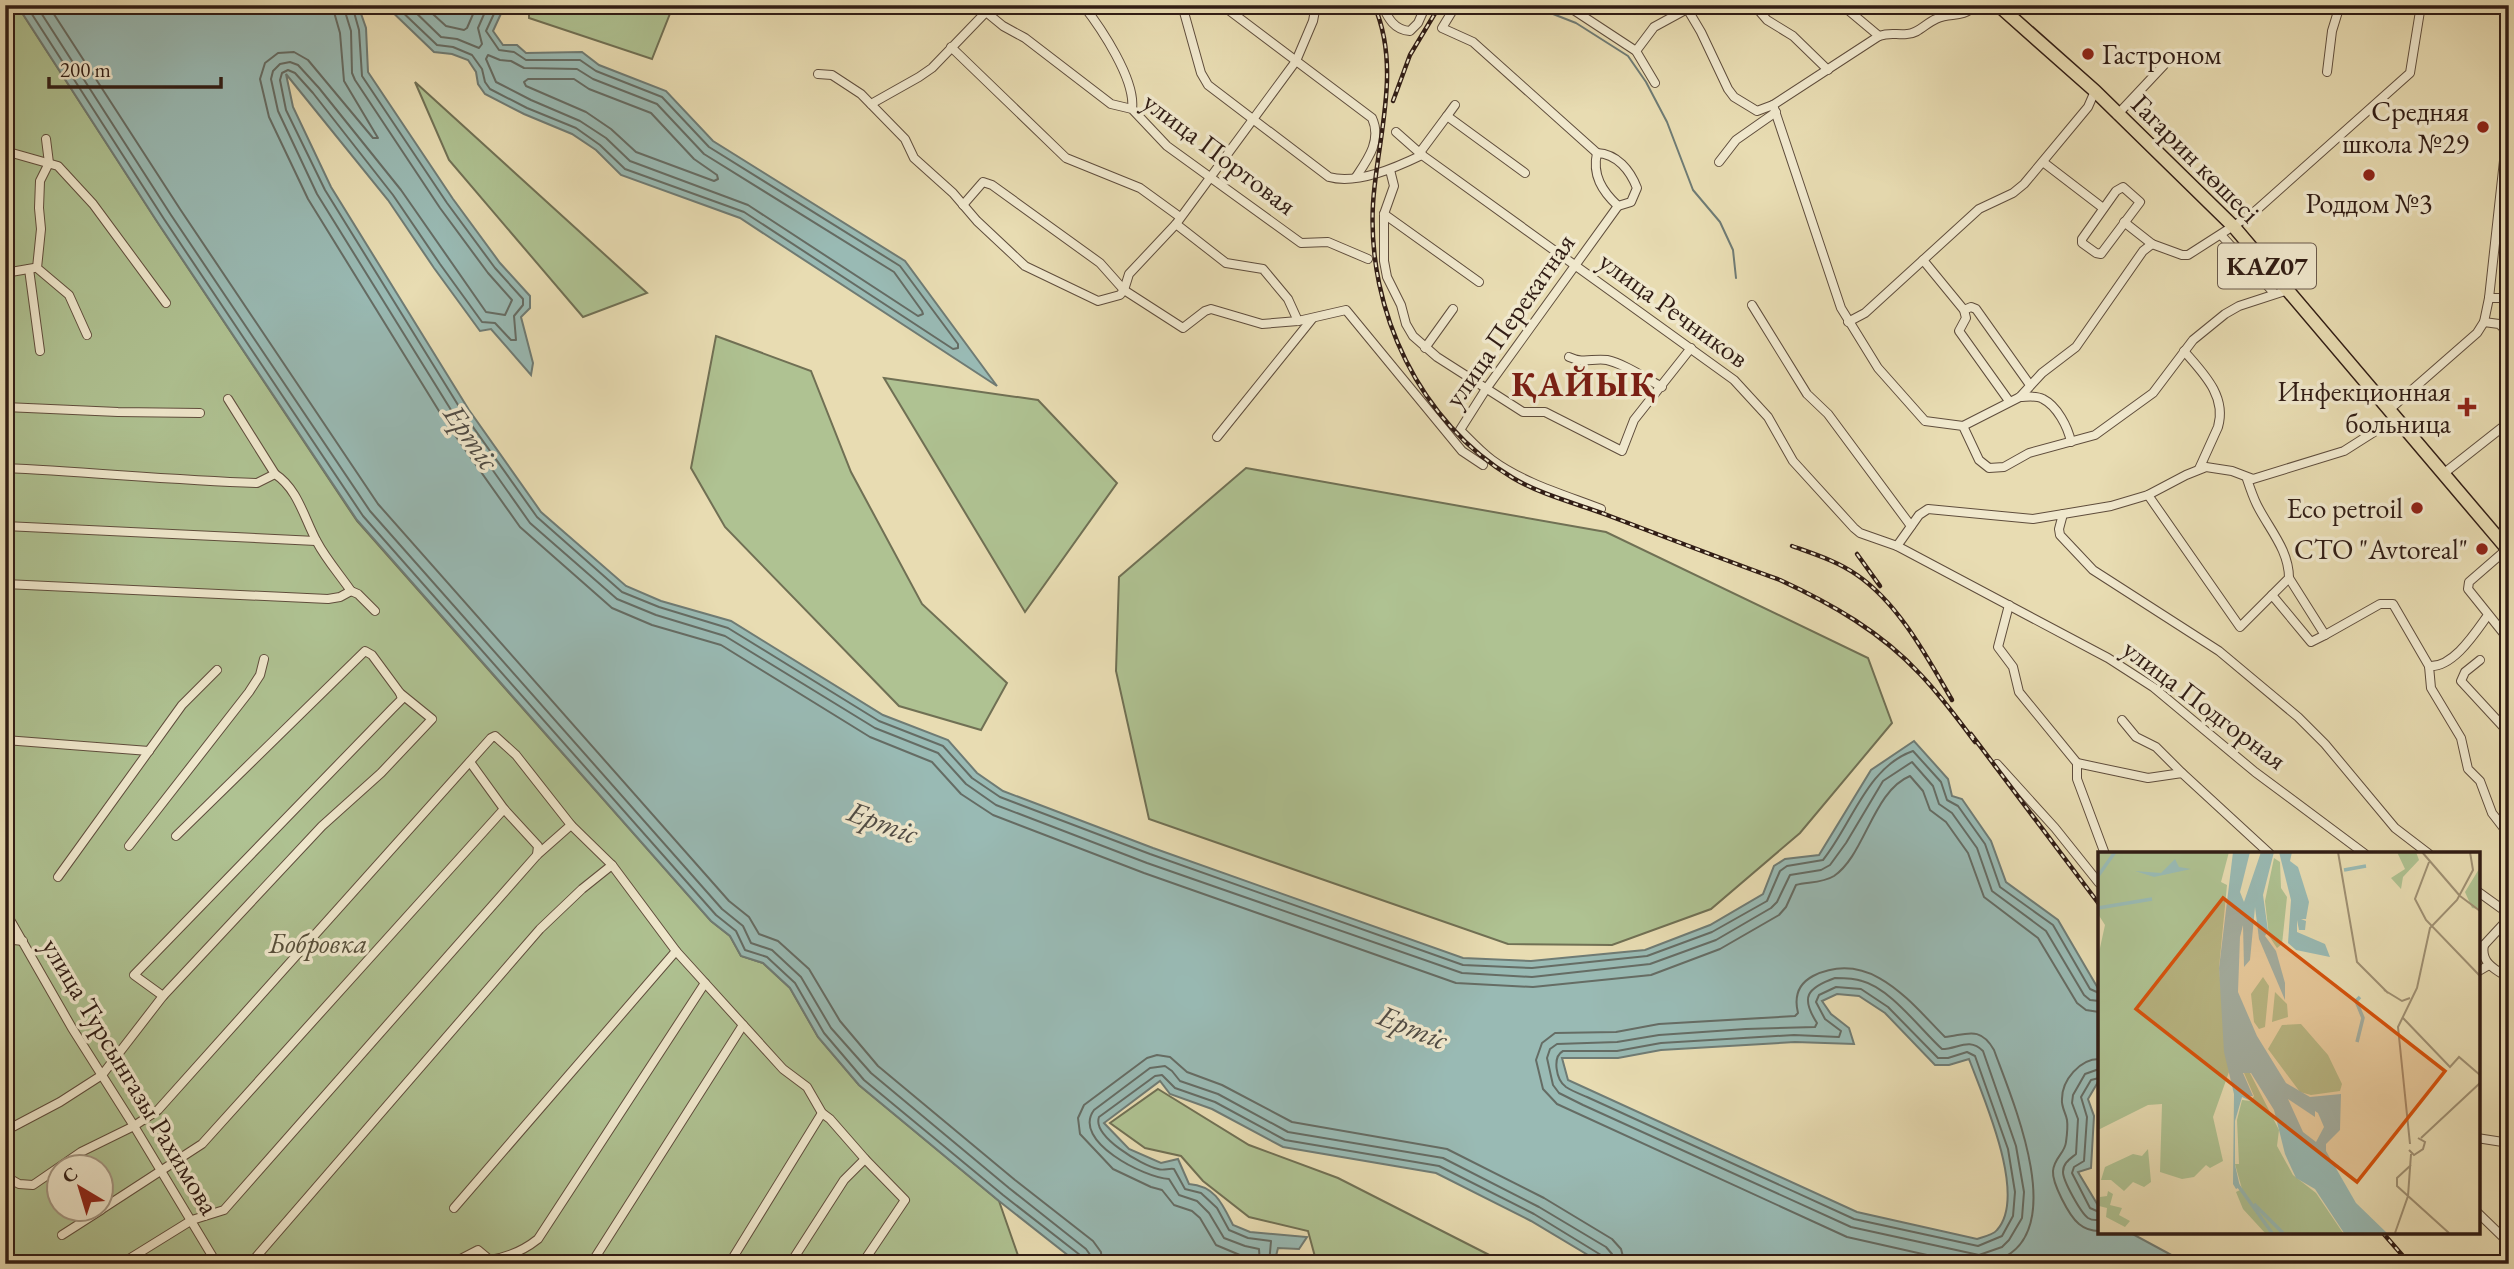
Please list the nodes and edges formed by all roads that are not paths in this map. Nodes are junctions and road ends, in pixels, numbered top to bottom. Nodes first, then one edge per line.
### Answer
1 (1083, 5) edge
2 (1182, 5) edge
3 (1222, 5) edge
4 (1317, 5) edge
5 (1382, 5) edge
6 (1426, 5) edge
7 (1456, 5) edge
8 (1566, 5) edge
9 (1754, 5) edge
10 (1842, 5) edge
11 (1977, 5) edge
12 (1998, 5) edge
13 (2340, 5) edge
14 (2421, 5) edge
15 (1686, 7) edge
16 (987, 8) edge
17 (1880, 36) junction
18 (951, 47) junction
19 (1636, 51) junction
20 (1296, 61) junction
21 (2164, 65) dead end
22 (1828, 70) junction
23 (2327, 72) dead end
24 (818, 74) dead end
25 (1655, 83) dead end
26 (2095, 91) junction
27 (871, 104) junction
28 (1455, 105) dead end
29 (1132, 109) junction
30 (1775, 109) junction
31 (2117, 115) junction
32 (2509, 115) edge
33 (1447, 116) junction
34 (1252, 119) junction
35 (1396, 132) dead end
36 (46, 139) dead end
37 (5, 151) edge
38 (1597, 153) junction
39 (1422, 155) junction
40 (2043, 162) junction
41 (49, 163) junction
42 (1719, 163) dead end
43 (1390, 170) junction
44 (1525, 173) dead end
45 (1210, 177) junction
46 (1356, 177) junction
47 (963, 205) junction
48 (1618, 206) junction
49 (2103, 208) junction
50 (1384, 214) junction
51 (1178, 221) junction
52 (2124, 222) junction
53 (2234, 227) junction
54 (2221, 235) junction
55 (2152, 244) junction
56 (1368, 259) dead end
57 (1923, 260) junction
58 (1576, 265) junction
59 (33, 268) junction
60 (5, 273) edge
61 (1479, 282) dead end
62 (1124, 289) junction
63 (2288, 290) junction
64 (2274, 293) junction
65 (2488, 298) junction
66 (2509, 298) edge
67 (166, 303) dead end
68 (1752, 305) dead end
69 (1453, 309) dead end
70 (1964, 310) junction
71 (1312, 319) junction
72 (1298, 321) junction
73 (1848, 322) junction
74 (2484, 322) junction
75 (2509, 333) edge
76 (87, 335) dead end
77 (1425, 348) junction
78 (1691, 348) junction
79 (40, 351) dead end
80 (2184, 351) junction
81 (1569, 357) dead end
82 (2030, 385) junction
83 (1662, 387) junction
84 (1486, 389) junction
85 (2020, 397) junction
86 (228, 399) dead end
87 (2010, 401) junction
88 (5, 407) edge
89 (201, 413) dead end
90 (2392, 414) junction
91 (2509, 422) edge
92 (1963, 426) junction
93 (1217, 437) dead end
94 (2071, 442) junction
95 (1483, 465) dead end
96 (5, 468) edge
97 (2199, 469) junction
98 (275, 474) junction
99 (2443, 474) junction
100 (2247, 479) junction
101 (2148, 495) junction
102 (1601, 509) dead end
103 (2063, 514) junction
104 (5, 526) edge
105 (1911, 526) junction
106 (316, 541) junction
107 (1897, 545) junction
108 (2508, 550) edge
109 (2289, 578) junction
110 (5, 584) edge
111 (351, 591) junction
112 (2272, 594) junction
113 (2009, 605) junction
114 (375, 611) dead end
115 (2488, 615) junction
116 (2325, 635) junction
117 (2509, 640) edge
118 (264, 659) dead end
119 (2480, 660) dead end
120 (2429, 666) junction
121 (217, 670) dead end
122 (400, 693) junction
123 (2122, 720) dead end
124 (2509, 733) edge
125 (5, 740) edge
126 (149, 751) junction
127 (470, 761) junction
128 (1997, 764) dead end
129 (2077, 764) junction
130 (2182, 773) junction
131 (504, 809) junction
132 (571, 825) junction
133 (2509, 835) edge
134 (176, 836) dead end
135 (129, 846) dead end
136 (2104, 852) edge
137 (2268, 852) edge
138 (2362, 852) edge
139 (2426, 852) edge
140 (537, 855) junction
141 (612, 865) junction
142 (58, 877) dead end
143 (2098, 882) edge
144 (2479, 893) edge
145 (5, 911) edge
146 (2509, 916) edge
147 (5, 939) edge
148 (23, 941) junction
149 (2481, 942) edge
150 (676, 951) junction
151 (2489, 965) junction
152 (2479, 971) edge
153 (2509, 978) edge
154 (705, 983) junction
155 (163, 996) junction
156 (743, 1025) junction
157 (102, 1075) junction
158 (822, 1113) junction
159 (134, 1126) junction
160 (5, 1131) edge
161 (2479, 1138) edge
162 (2509, 1143) edge
163 (865, 1159) junction
164 (162, 1171) junction
165 (5, 1176) edge
166 (116, 1200) edge
167 (454, 1208) dead end
168 (2479, 1214) edge
169 (192, 1220) junction
170 (78, 1224) edge
171 (62, 1234) dead end
172 (2509, 1242) edge
173 (121, 1264) edge
174 (217, 1264) edge
175 (250, 1264) edge
176 (451, 1264) edge
177 (591, 1264) edge
178 (729, 1264) edge
179 (790, 1264) edge
180 (862, 1264) edge

1 - 29 street
2 - 34 street
3 - 20 street
4 - 20 street
5 - 6 street
7 - 38 street
8 - 19 street
9 - 22 street
10 - 17 street
11 - 17 street
12 - 26 highway, Гагарин көшесі / KAZ07
13 - 23 street
14 - 53 street
15 - 19 street
15 - 30 street
16 - 18 street
16 - 29 street, улица Портовая
17 - 22 street
18 - 27 street
18 - 51 street
19 - 25 street
20 - 34 street
20 - 46 street
21 - 31 street
22 - 30 street
24 - 27 street
26 - 31 highway, Гагарин көшесі / KAZ07
26 - 40 street
27 - 47 street
28 - 33 street
29 - 45 street, улица Портовая
30 - 42 street
30 - 73 street
31 - 53 highway, Гагарин көшесі / KAZ07
32 - 65 street
33 - 39 street
33 - 44 street
34 - 45 street
34 - 46 street
35 - 39 street, улица Речников
36 - 41 street
37 - 41 street
38 - 48 street
38 - 48 street, улица Перекатная
39 - 43 street
39 - 58 street, улица Речников
40 - 49 street
40 - 57 street
41 - 59 street
41 - 67 street
43 - 46 street
43 - 50 street
45 - 51 street
45 - 56 street, улица Портовая
47 - 62 street
47 - 62 street
48 - 58 street, улица Перекатная
49 - 52 street
49 - 52 street
50 - 61 street
50 - 77 street
51 - 62 street
51 - 72 street
52 - 55 street
53 - 54 street
53 - 63 highway, Гагарин көшесі / KAZ07
54 - 55 street
54 - 64 street
55 - 82 street
57 - 70 street
57 - 73 street
58 - 78 street, улица Речников
58 - 84 street, улица Перекатная
59 - 60 street
59 - 76 street
59 - 79 street
62 - 72 street
63 - 64 street
63 - 90 highway, Гагарин көшесі / KAZ07
64 - 80 street
65 - 66 street
65 - 74 street
68 - 105 street
69 - 77 street
70 - 82 street
70 - 87 street
71 - 72 street
71 - 93 street
71 - 95 street
73 - 92 street
74 - 75 street
74 - 90 street
77 - 84 street
78 - 83 street
78 - 107 street, улица Речников
80 - 94 street
80 - 97 street
81 - 83 street
82 - 85 street
83 - 84 street
84 - 102 street, улица Перекатная
85 - 87 street
85 - 94 street
86 - 98 street
87 - 92 street
88 - 89 street
90 - 99 highway, Гагарин көшесі / KAZ07
90 - 100 street
91 - 99 street
92 - 94 street
96 - 98 street
97 - 100 street
97 - 101 street
98 - 106 street
99 - 108 highway, Гагарин көшесі / KAZ07
100 - 109 street
101 - 103 street
101 - 112 street
103 - 105 street
103 - 139 street
104 - 106 street
105 - 107 street
106 - 111 street
107 - 113 street, улица Подгорная
108 - 115 street
109 - 112 street
109 - 116 street
110 - 111 street
111 - 114 street
112 - 116 street
113 - 129 street
113 - 138 street, улица Подгорная
115 - 117 street
115 - 120 street
116 - 120 street
118 - 135 street
119 - 124 street
120 - 133 street
121 - 126 street
122 - 134 street
122 - 155 street
122 - 155 street
123 - 130 street
125 - 126 street
126 - 142 street
127 - 131 street
127 - 132 street
127 - 159 street
128 - 143 street
129 - 130 street
129 - 136 street
130 - 137 street
131 - 140 street
131 - 164 street
132 - 140 street
132 - 141 street
140 - 169 street
141 - 150 street
141 - 175 street
144 - 146 street
145 - 148 street, улица Турсынгазы Рахимова
146 - 149 street
147 - 148 street
148 - 157 street, улица Турсынгазы Рахимова
149 - 151 street
150 - 154 street
150 - 167 street
151 - 152 street
151 - 153 street
154 - 156 street
154 - 176 street
155 - 157 street
156 - 158 street
156 - 177 street
157 - 159 street, улица Турсынгазы Рахимова
157 - 160 street
158 - 163 street
158 - 178 street
159 - 164 street, улица Турсынгазы Рахимова
159 - 165 street
161 - 162 street
163 - 179 street
163 - 180 street
164 - 166 street
164 - 169 street, улица Турсынгазы Рахимова
168 - 172 street
169 - 173 street
169 - 174 street, улица Турсынгазы Рахимова
170 - 171 street

